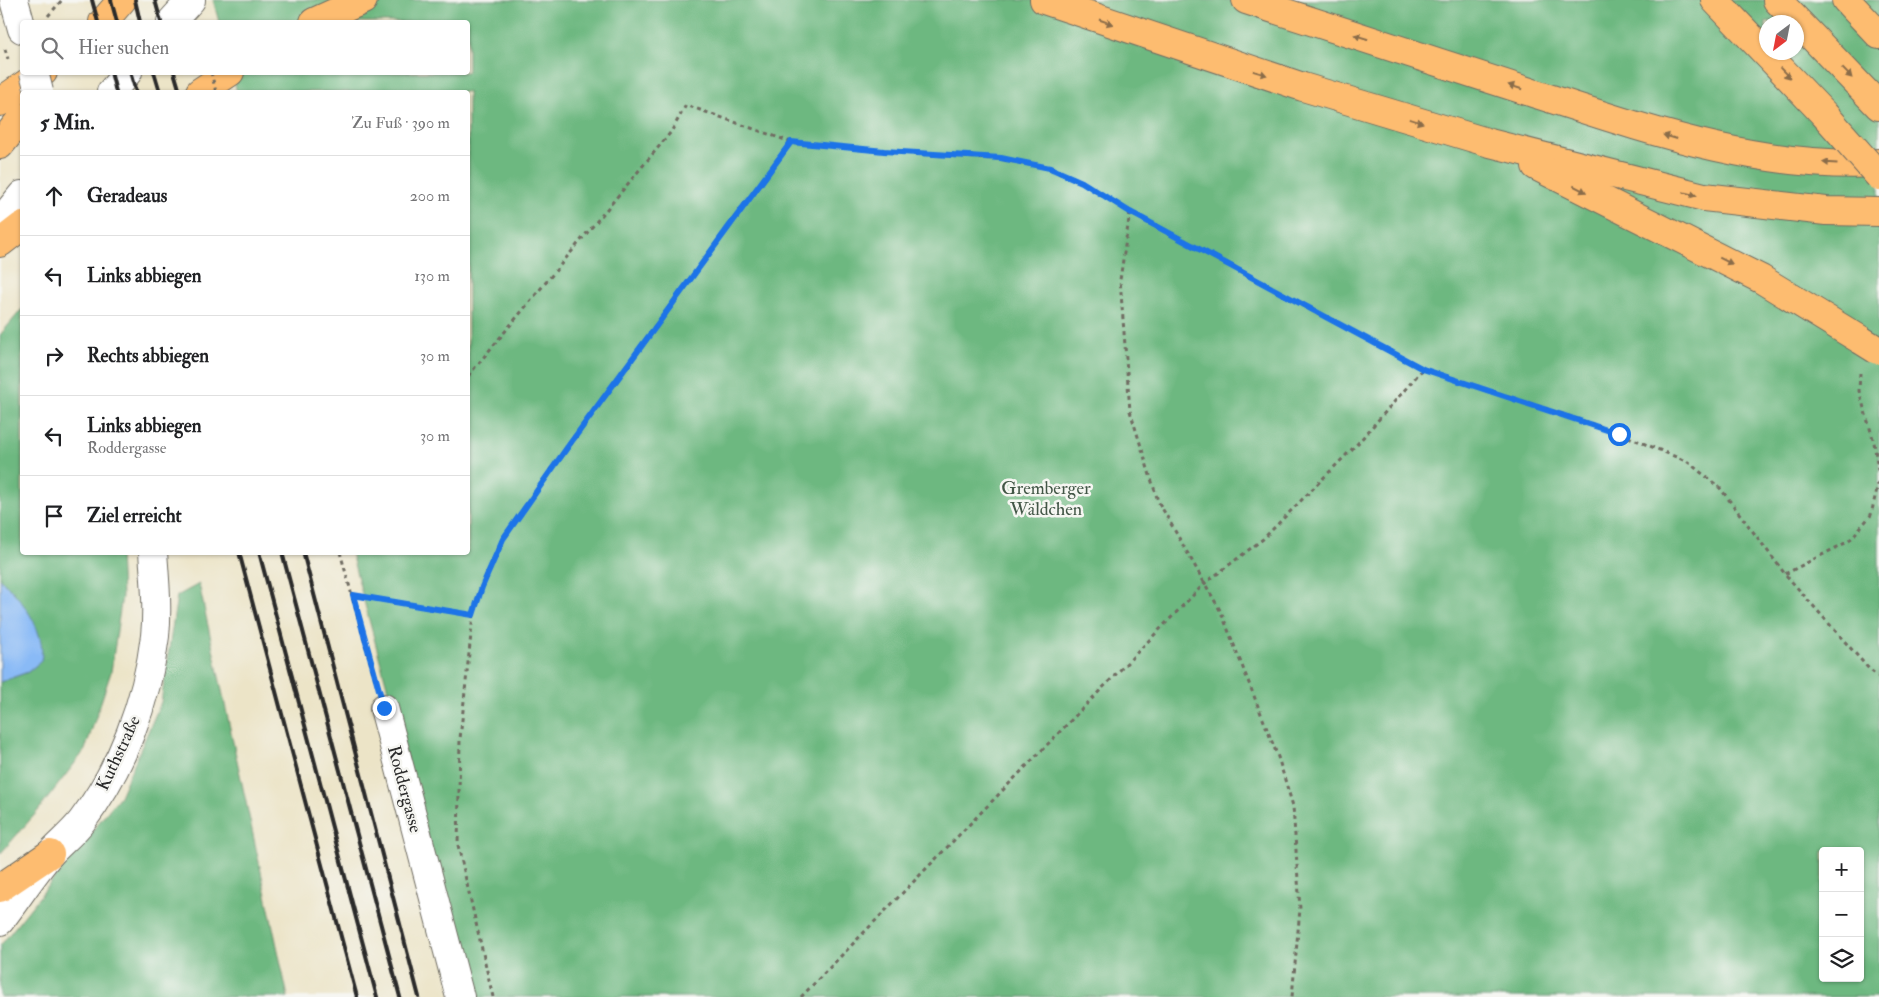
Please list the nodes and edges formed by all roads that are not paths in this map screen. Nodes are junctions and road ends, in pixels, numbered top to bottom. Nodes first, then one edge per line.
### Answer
1 (14, 0) edge
2 (122, 0) edge
3 (191, 0) edge
4 (363, 0) edge
5 (1044, 0) edge
6 (1246, 0) edge
7 (1715, 0) edge
8 (1777, 0) edge
9 (1846, 0) edge
10 (105, 20) edge
11 (173, 20) edge
12 (318, 20) edge
13 (20, 22) edge
14 (1879, 35) edge
15 (35, 75) edge
16 (39, 75) edge
17 (58, 75) edge
18 (125, 75) edge
19 (226, 75) edge
20 (38, 90) edge
21 (46, 90) edge
22 (113, 90) edge
23 (203, 90) edge
24 (0, 102) edge
25 (1879, 106) edge
26 (20, 120) edge
27 (1490, 143) junction
28 (0, 145) edge
29 (1879, 163) edge
30 (1879, 176) edge
31 (20, 197) edge
32 (1879, 212) edge
33 (0, 222) edge
34 (20, 228) edge
35 (0, 243) edge
36 (1869, 353) edge
37 (153, 555) edge
38 (384, 708) road end
39 (50, 854) junction
40 (0, 888) edge
41 (0, 921) edge
42 (460, 997) edge

1 - 13 street
2 - 10 main road
3 - 11 street
4 - 12 main road
5 -> 27 main road
29 -> 6 main road
7 -> 30 main road, bridge
8 -> 25 main road
9 - 14 main road
15 - 20 street, bridge
16 - 24 main road
17 - 21 main road
18 - 22 street
19 - 23 main road
26 - 28 main road
27 -> 32 main road
27 -> 36 main road
31 - 33 street
34 - 35 main road
37 - 39 street, Kuthstraße
38 - 42 street, Roddergasse
39 - 40 main road
39 - 41 street, Kuthstraße

